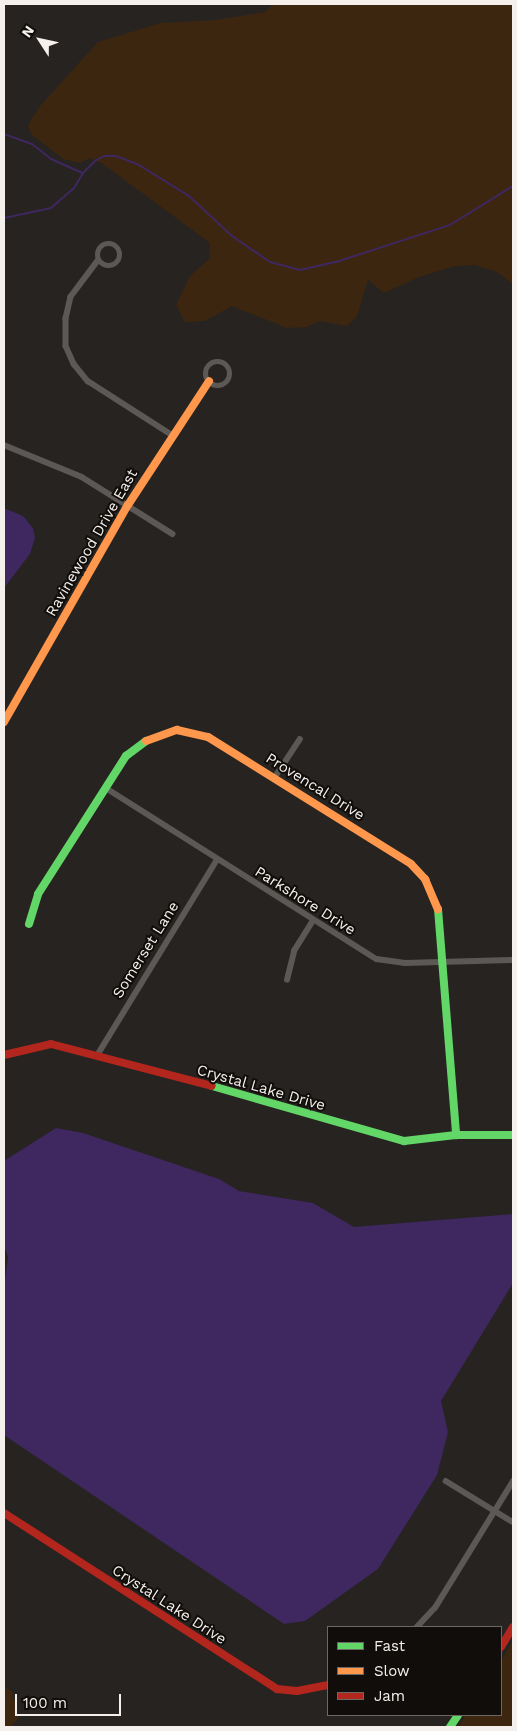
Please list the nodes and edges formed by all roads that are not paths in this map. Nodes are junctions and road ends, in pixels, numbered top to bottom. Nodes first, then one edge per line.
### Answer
1 (98, 261) junction
2 (209, 381) junction
3 (172, 435) junction
4 (4, 444) edge
5 (128, 505) junction
6 (173, 534) dead end
7 (4, 722) edge
8 (300, 738) dead end
9 (275, 777) junction
10 (106, 788) junction
11 (217, 860) junction
12 (313, 920) junction
13 (29, 924) dead end
14 (513, 960) edge
15 (443, 962) junction
16 (287, 980) dead end
17 (98, 1054) junction
18 (4, 1055) edge
19 (513, 1134) edge
20 (456, 1135) junction
21 (446, 1480) dead end
22 (513, 1481) edge
23 (495, 1511) junction
24 (4, 1513) edge
25 (513, 1522) edge
26 (418, 1626) edge
27 (513, 1627) edge
28 (502, 1645) edge
29 (327, 1685) edge
30 (457, 1716) edge
31 (450, 1727) edge

1 - 1 street
1 - 3 street
2 - 2 street, Ravinewood Drive East
2 - 3 street, Ravinewood Drive East
3 - 5 street, Ravinewood Drive East
4 - 5 street
5 - 6 street
5 - 7 street, Ravinewood Drive East
8 - 9 street
9 - 10 street, Provencal Drive
9 - 15 street, Provencal Drive
10 - 11 street, Parkshore Drive
10 - 13 street, Provencal Drive
11 - 12 street, Parkshore Drive
11 - 17 street, Somerset Lane
12 - 15 street, Parkshore Drive
12 - 16 street
14 - 15 street, Parkshore Drive
15 - 20 street, Provencal Drive
17 - 18 street, Crystal Lake Drive
17 - 20 street, Crystal Lake Drive
19 - 20 street, Crystal Lake Drive
21 - 23 street
22 - 23 street
23 - 25 street
23 - 26 street
24 - 29 street, Crystal Lake Drive
27 - 28 street
30 - 31 street

